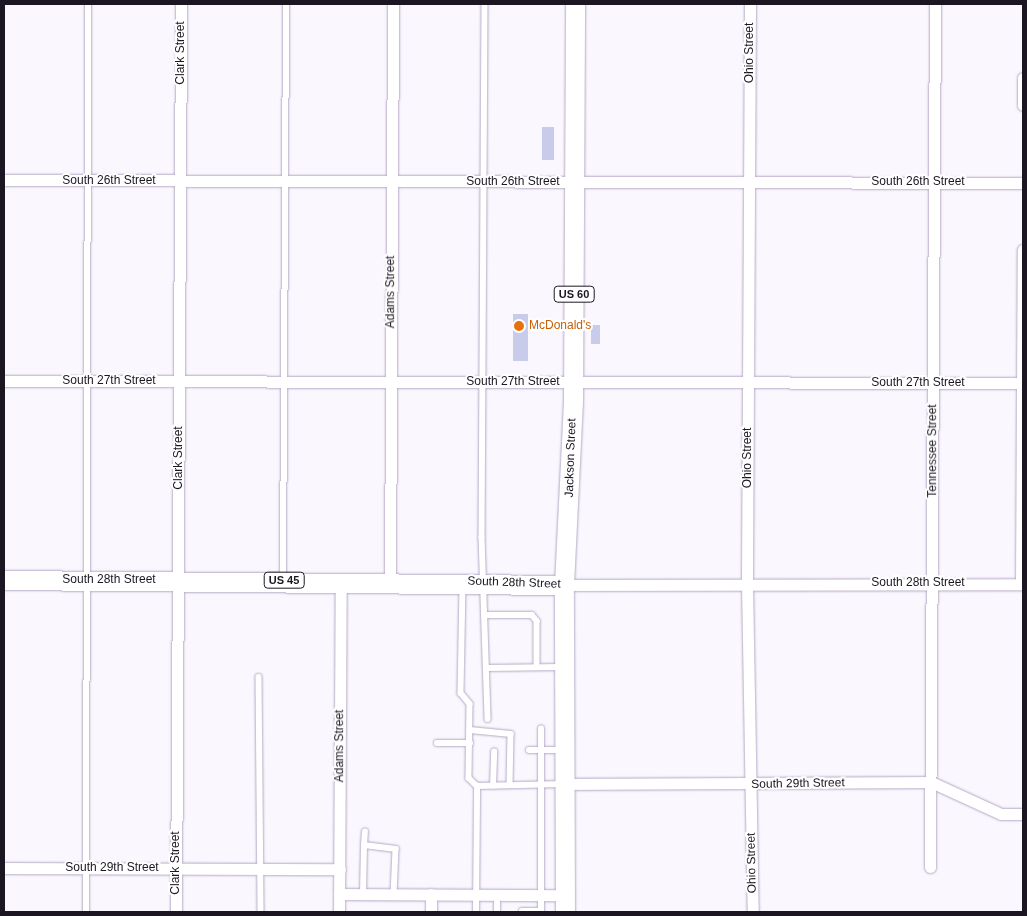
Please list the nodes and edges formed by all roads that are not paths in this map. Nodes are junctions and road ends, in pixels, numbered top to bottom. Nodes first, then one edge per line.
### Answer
1 (88, 4) edge
2 (181, 4) edge
3 (286, 4) edge
4 (393, 4) edge
5 (485, 4) edge
6 (574, 4) edge
7 (750, 4) edge
8 (935, 4) edge
9 (1023, 78) edge
10 (1023, 105) edge
11 (4, 180) edge
12 (87, 181) junction
13 (180, 181) junction
14 (286, 181) junction
15 (392, 181) junction
16 (484, 182) junction
17 (574, 182) junction
18 (749, 182) junction
19 (934, 182) junction
20 (1023, 183) edge
21 (1023, 250) edge
22 (4, 381) edge
23 (86, 381) junction
24 (179, 381) junction
25 (284, 381) junction
26 (391, 382) junction
27 (483, 382) junction
28 (573, 382) junction
29 (748, 382) junction
30 (933, 383) junction
31 (1023, 383) edge
32 (4, 580) edge
33 (85, 580) junction
34 (178, 580) junction
35 (283, 580) junction
36 (341, 580) junction
37 (390, 581) junction
38 (463, 581) junction
39 (483, 582) junction
40 (747, 583) junction
41 (932, 584) junction
42 (1022, 584) edge
43 (564, 585) junction
44 (484, 615) junction
45 (537, 667) junction
46 (565, 667) junction
47 (488, 668) junction
48 (259, 677) dead end
49 (488, 719) dead end
50 (541, 729) dead end
51 (470, 730) junction
52 (470, 743) junction
53 (437, 744) dead end
54 (529, 750) dead end
55 (541, 750) junction
56 (565, 750) junction
57 (494, 752) dead end
58 (931, 782) junction
59 (540, 784) junction
60 (565, 784) junction
61 (510, 785) junction
62 (750, 785) junction
63 (477, 786) junction
64 (493, 786) junction
65 (1023, 814) edge
66 (365, 832) dead end
67 (364, 845) junction
68 (930, 867) dead end
69 (4, 868) edge
70 (86, 868) junction
71 (176, 868) junction
72 (260, 868) junction
73 (340, 868) junction
74 (340, 894) junction
75 (363, 894) junction
76 (394, 894) junction
77 (431, 894) junction
78 (476, 894) junction
79 (497, 895) junction
80 (522, 895) junction
81 (541, 895) junction
82 (566, 904) edge
83 (542, 911) edge
84 (86, 912) edge
85 (176, 912) edge
86 (260, 912) edge
87 (339, 912) edge
88 (431, 912) edge
89 (476, 912) edge
90 (497, 912) edge
91 (522, 912) edge
92 (753, 912) edge

1 - 12 lane
2 - 13 street, Clark Street
3 - 14 lane
4 - 15 street, Adams Street
5 - 16 lane
6 - 17 main road, Jackson Street / US 60
7 - 18 street, Ohio Street
8 - 19 street, Tennessee Street
9 - 10 street
11 - 12 street, South 26th Street
12 - 13 street, South 26th Street
12 - 23 lane
13 - 14 street, South 26th Street
13 - 24 street, Clark Street
14 - 15 street, South 26th Street
14 - 25 lane
15 - 16 street, South 26th Street
15 - 26 street, Adams Street
16 - 17 street, South 26th Street
16 - 27 lane
17 - 18 street, South 26th Street
17 - 28 main road, Jackson Street / US 60
18 - 19 street, South 26th Street
18 - 29 street, Ohio Street
19 - 20 street, South 26th Street
19 - 30 street, Tennessee Street
21 - 31 street
22 - 23 street, South 27th Street
23 - 24 street, South 27th Street
23 - 33 lane
24 - 25 street, South 27th Street
24 - 34 street, Clark Street
25 - 26 street, South 27th Street
25 - 35 lane
26 - 27 street, South 27th Street
26 - 37 street, Adams Street
27 - 28 street, South 27th Street
27 - 39 lane
28 - 29 street, South 27th Street
28 - 43 main road, Jackson Street / US 60
29 - 30 street, South 27th Street
29 - 40 street, Ohio Street
30 - 31 street, South 27th Street
30 - 41 street, Tennessee Street
31 - 42 street
32 - 33 main road, South 28th Street / US 45
33 - 34 main road, South 28th Street / US 45
33 - 70 lane
34 - 35 main road, South 28th Street / US 45
34 - 71 street, Clark Street
35 - 36 main road, South 28th Street / US 45
36 - 37 main road, South 28th Street / US 45
36 - 73 street, Adams Street
37 - 38 main road, South 28th Street / US 45
38 - 39 main road, South 28th Street / US 45
38 - 51 lane
39 - 43 main road, South 28th Street / US 45
39 - 44 lane
40 - 41 street, South 28th Street
40 - 43 street, South 28th Street
40 - 62 street, Ohio Street
41 - 42 street, South 28th Street
41 - 58 street, Tennessee Street
43 - 46 main road, Jackson Street
44 - 45 lane
44 - 47 lane
45 - 46 lane
45 - 47 lane
46 - 56 main road, Jackson Street
47 - 49 lane
48 - 72 lane
50 - 55 lane
51 - 52 lane
51 - 61 lane
52 - 53 lane
52 - 63 lane
54 - 55 lane
55 - 56 lane
55 - 59 lane
56 - 60 main road, Jackson Street
57 - 64 lane
58 - 62 street, South 29th Street
58 - 65 street, South 29th Street
58 - 68 street, Tennessee Street
59 - 60 lane
59 - 61 lane
59 - 81 lane
60 - 62 street, South 29th Street
60 - 82 main road, Jackson Street
61 - 64 lane
62 - 92 street, Ohio Street
63 - 64 lane
63 - 78 lane
66 - 67 lane
67 - 75 lane
67 - 76 lane
69 - 70 street, South 29th Street
70 - 71 street, South 29th Street
70 - 84 lane
71 - 72 street, South 29th Street
71 - 85 street, Clark Street
72 - 73 street, South 29th Street
72 - 86 lane
73 - 74 street, Adams Street
74 - 75 street
74 - 87 street, Adams Street
75 - 76 street
76 - 77 street
77 - 78 street
77 - 88 street
78 - 79 street
78 - 89 lane
79 - 80 street
79 - 90 lane
80 - 81 street
80 - 91 lane
81 - 82 street
81 - 83 lane
83 - 91 lane

